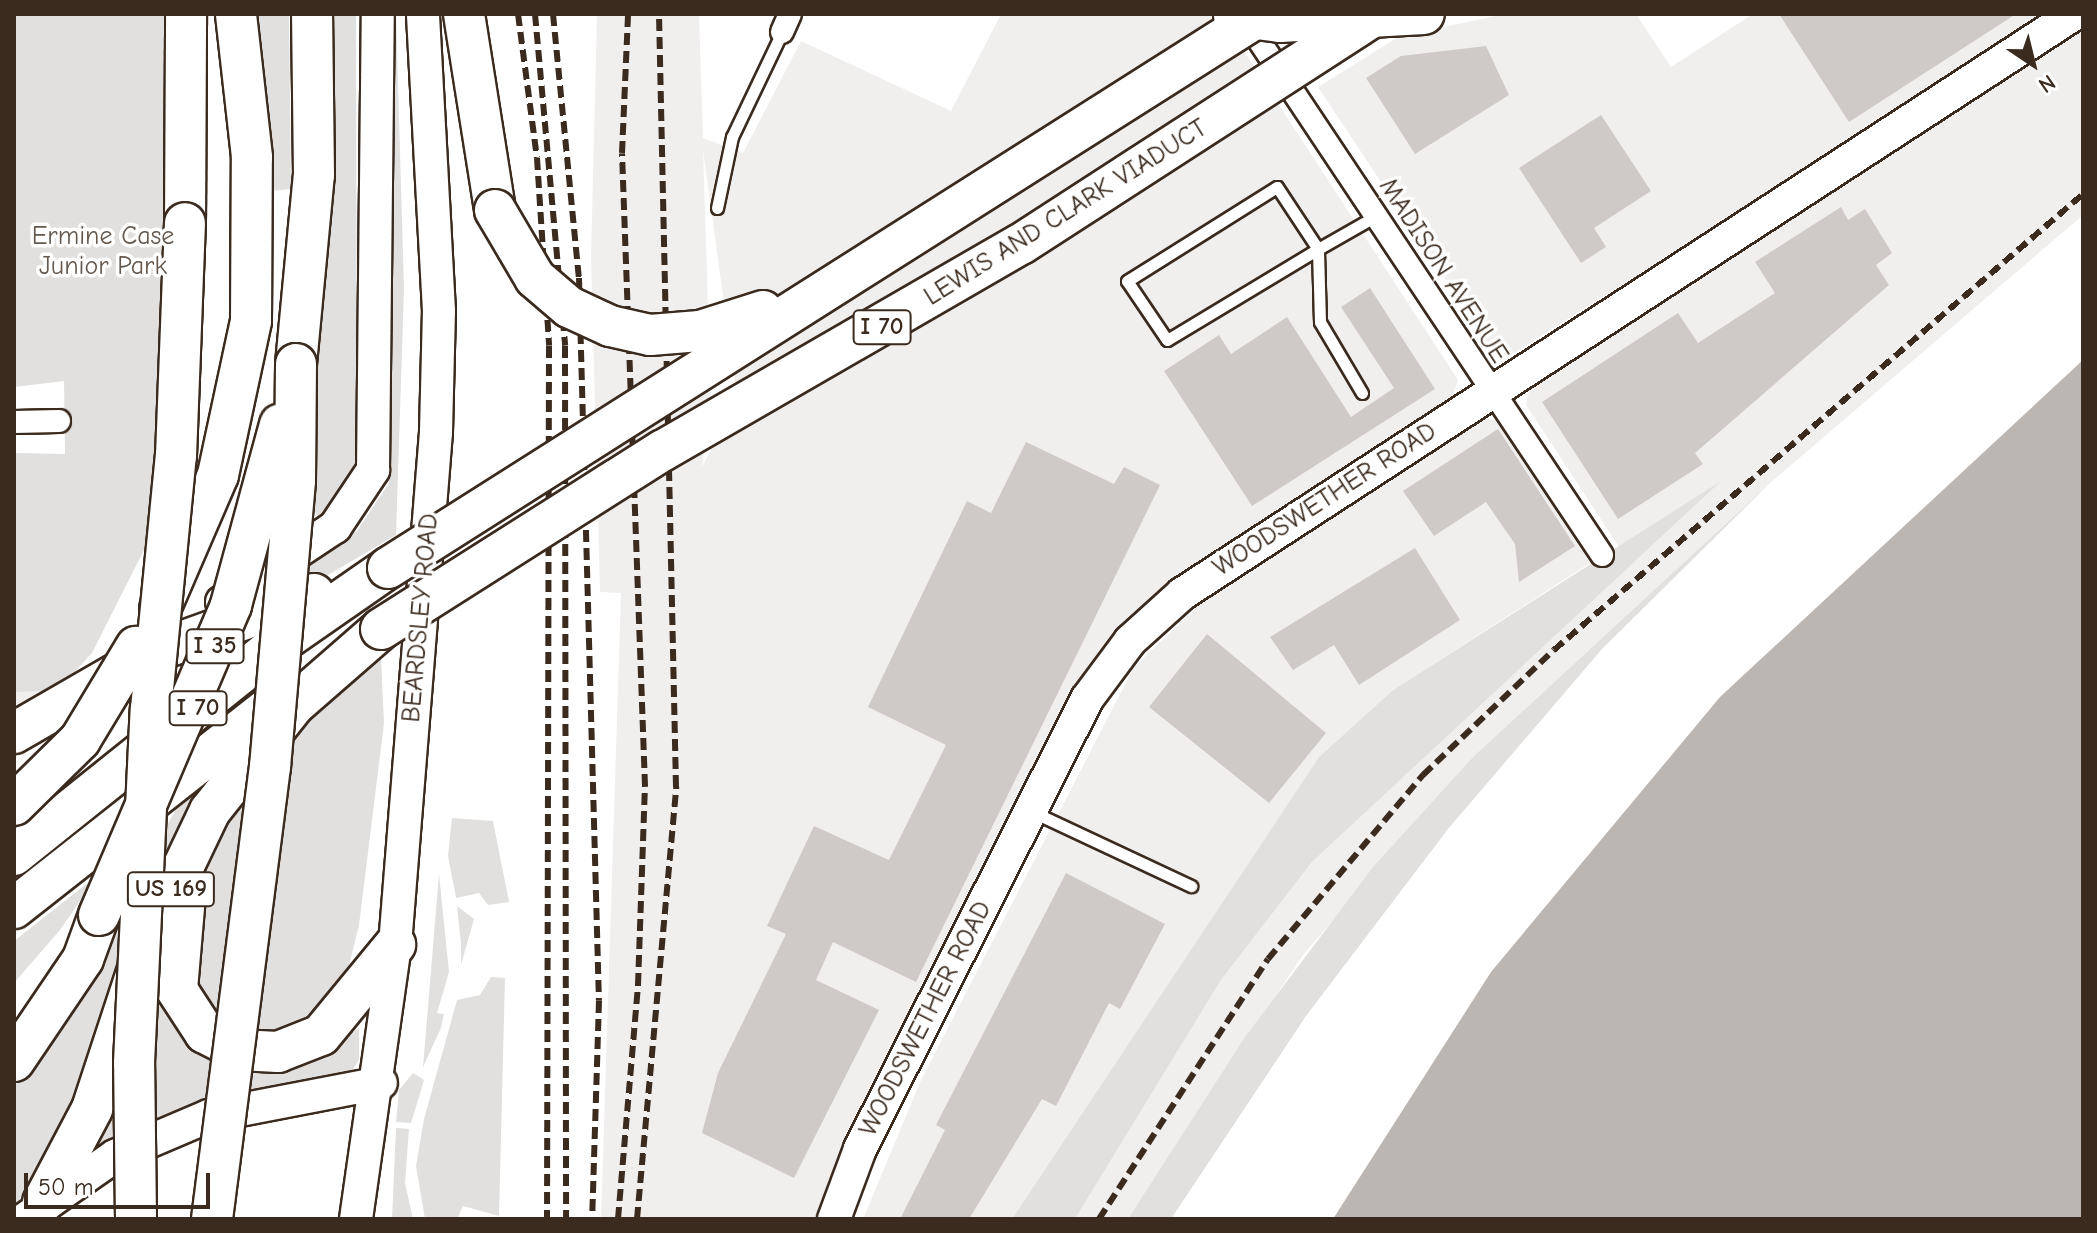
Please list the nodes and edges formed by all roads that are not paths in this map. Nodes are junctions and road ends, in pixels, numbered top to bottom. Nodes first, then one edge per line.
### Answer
1 (186, 14) edge
2 (236, 14) edge
3 (312, 14) edge
4 (378, 14) edge
5 (423, 14) edge
6 (464, 14) edge
7 (1222, 14) edge
8 (1241, 14) edge
9 (1262, 14) edge
10 (1377, 14) edge
11 (1424, 14) edge
12 (2074, 14) edge
13 (786, 23) edge
14 (717, 208) dead end
15 (1374, 217) junction
16 (1318, 249) junction
17 (851, 272) junction
18 (296, 364) junction
19 (1362, 393) dead end
20 (1489, 394) junction
21 (59, 421) dead end
22 (14, 422) edge
23 (1602, 555) dead end
24 (388, 568) junction
25 (381, 629) junction
26 (124, 661) junction
27 (14, 733) edge
28 (14, 772) edge
29 (14, 805) edge
30 (1031, 811) junction
31 (195, 839) junction
32 (14, 855) edge
33 (1191, 886) dead end
34 (14, 908) edge
35 (99, 915) junction
36 (395, 945) junction
37 (14, 1022) edge
38 (14, 1061) edge
39 (381, 1083) junction
40 (34, 1210) edge
41 (136, 1219) edge
42 (212, 1219) edge
43 (356, 1219) edge
44 (834, 1219) edge

1 - 41 highway, bridge
2 - 26 highway, I 35, bridge
3 - 18 highway, I 35
4 - 26 street
5 - 36 street, BEARDSLEY ROAD
6 - 17 highway, bridge
7 - 11 highway, bridge
8 - 15 street, MADISON AVENUE
9 - 17 highway, I 70, bridge
10 - 25 highway, LEWIS AND CLARK VIADUCT / I 70, bridge
12 - 20 street, WOODSWETHER ROAD
13 - 14 lane
15 - 16 lane
15 - 20 street, MADISON AVENUE
16 - 16 lane
16 - 19 lane
17 - 24 highway, I 70, bridge
18 - 35 highway, I 35, bridge
18 - 42 highway, bridge
20 - 23 street, MADISON AVENUE
20 - 30 street, WOODSWETHER ROAD
21 - 22 street
24 - 26 highway
24 - 32 highway, I 70
25 - 31 highway, US 169
25 - 34 highway, I 70
26 - 27 highway
26 - 28 highway, bridge
26 - 29 highway, I 35, bridge
30 - 33 lane
30 - 44 street, WOODSWETHER ROAD
31 - 36 highway
31 - 40 highway, US 169
35 - 37 highway, I 35
35 - 38 highway
36 - 39 street, BEARDSLEY ROAD
39 - 40 street
39 - 43 street, BEARDSLEY ROAD

